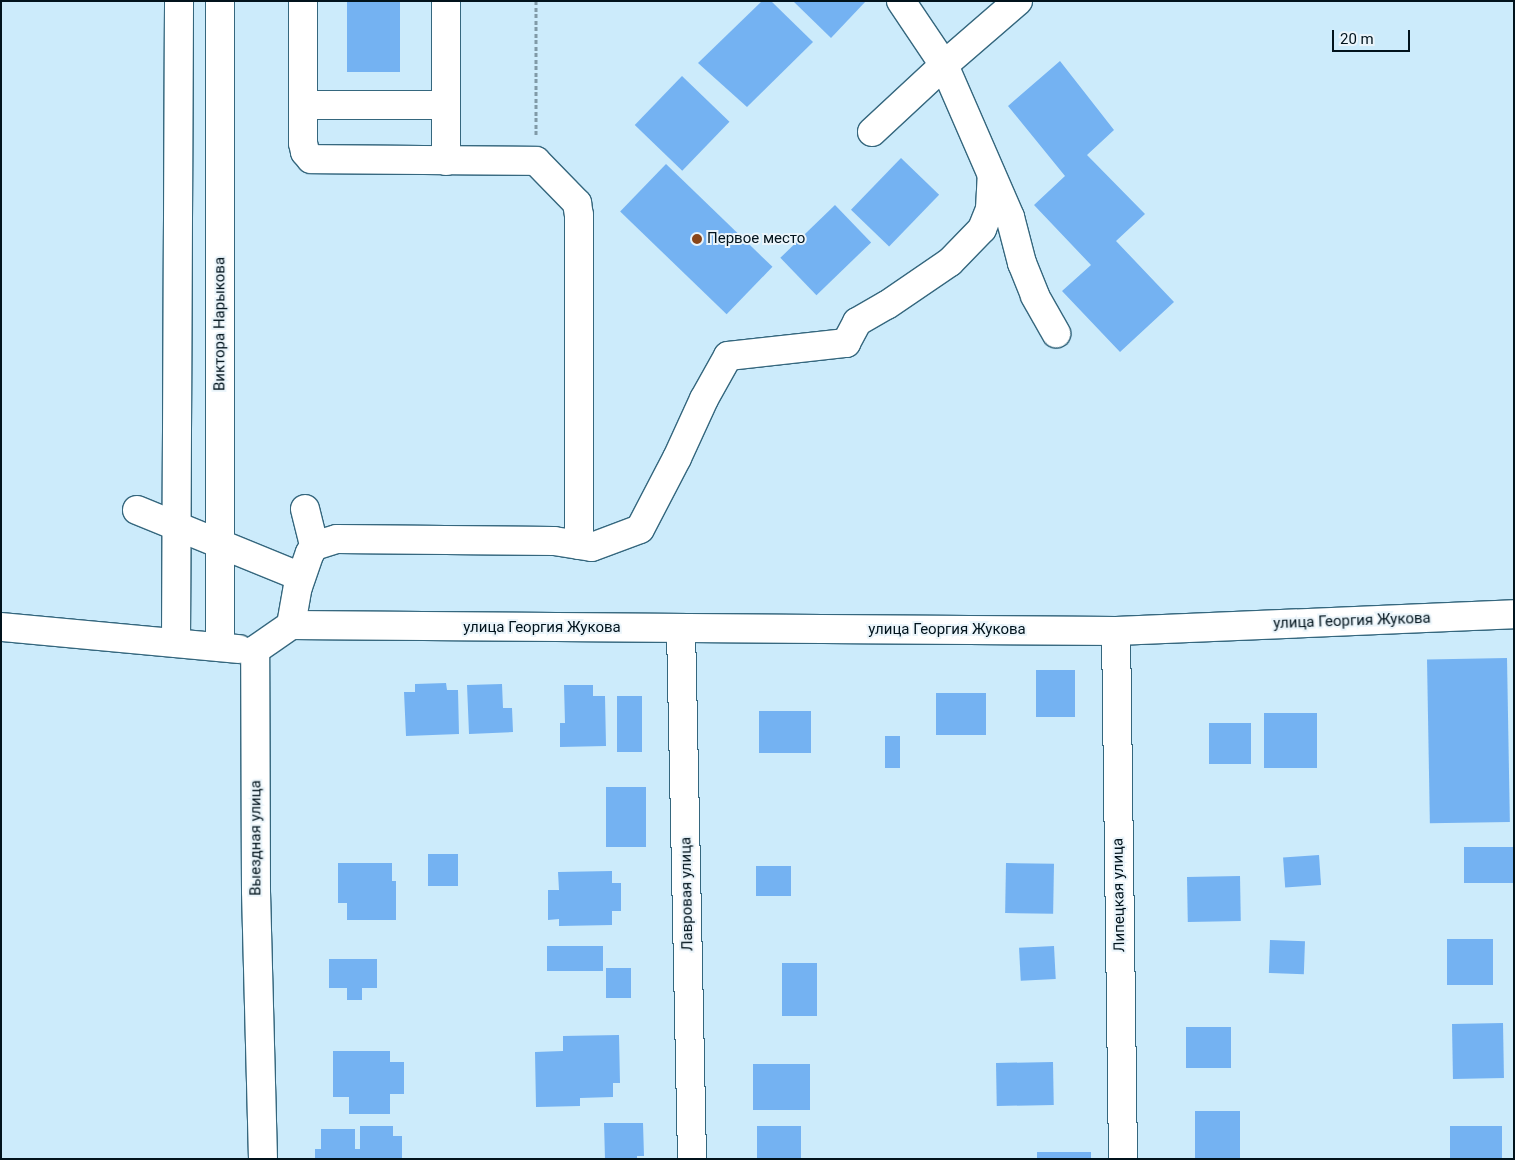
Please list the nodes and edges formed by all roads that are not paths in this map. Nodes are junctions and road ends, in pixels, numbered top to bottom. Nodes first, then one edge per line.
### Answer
1 (178, 1) edge
2 (220, 1) edge
3 (303, 1) edge
4 (446, 1) edge
5 (901, 1) edge
6 (1018, 1) edge
7 (944, 64) junction
8 (303, 105) junction
9 (446, 105) junction
10 (872, 132) dead end
11 (446, 161) junction
12 (992, 176) junction
13 (1056, 333) dead end
14 (304, 509) dead end
15 (137, 510) dead end
16 (177, 526) junction
17 (220, 544) junction
18 (579, 545) junction
19 (314, 546) junction
20 (301, 577) junction
21 (1514, 614) edge
22 (291, 624) junction
23 (1, 627) edge
24 (682, 629) junction
25 (1116, 631) junction
26 (176, 643) junction
27 (220, 647) junction
28 (255, 650) junction
29 (263, 1159) edge
30 (692, 1159) edge
31 (1123, 1159) edge

1 - 16 street
2 - 17 street, Виктора Нарыкова
3 - 8 street
4 - 9 street
5 - 7 street
6 - 7 street
7 - 10 street
7 - 12 street
8 - 9 street
8 - 11 street
9 - 11 street
11 - 18 street
12 - 13 street
12 - 18 street
14 - 19 street
15 - 16 street
16 - 17 street
16 - 26 street
17 - 20 street
17 - 27 street, Виктора Нарыкова
18 - 19 street
19 - 20 street
20 - 22 street
21 - 25 street, улица Георгия Жукова
22 - 24 street, улица Георгия Жукова
22 - 28 street
23 - 26 street
24 - 25 street, улица Георгия Жукова
24 - 30 street, Лавровая улица
25 - 31 street, Липецкая улица
26 - 27 street
27 - 28 street
28 - 29 street, Выездная улица

